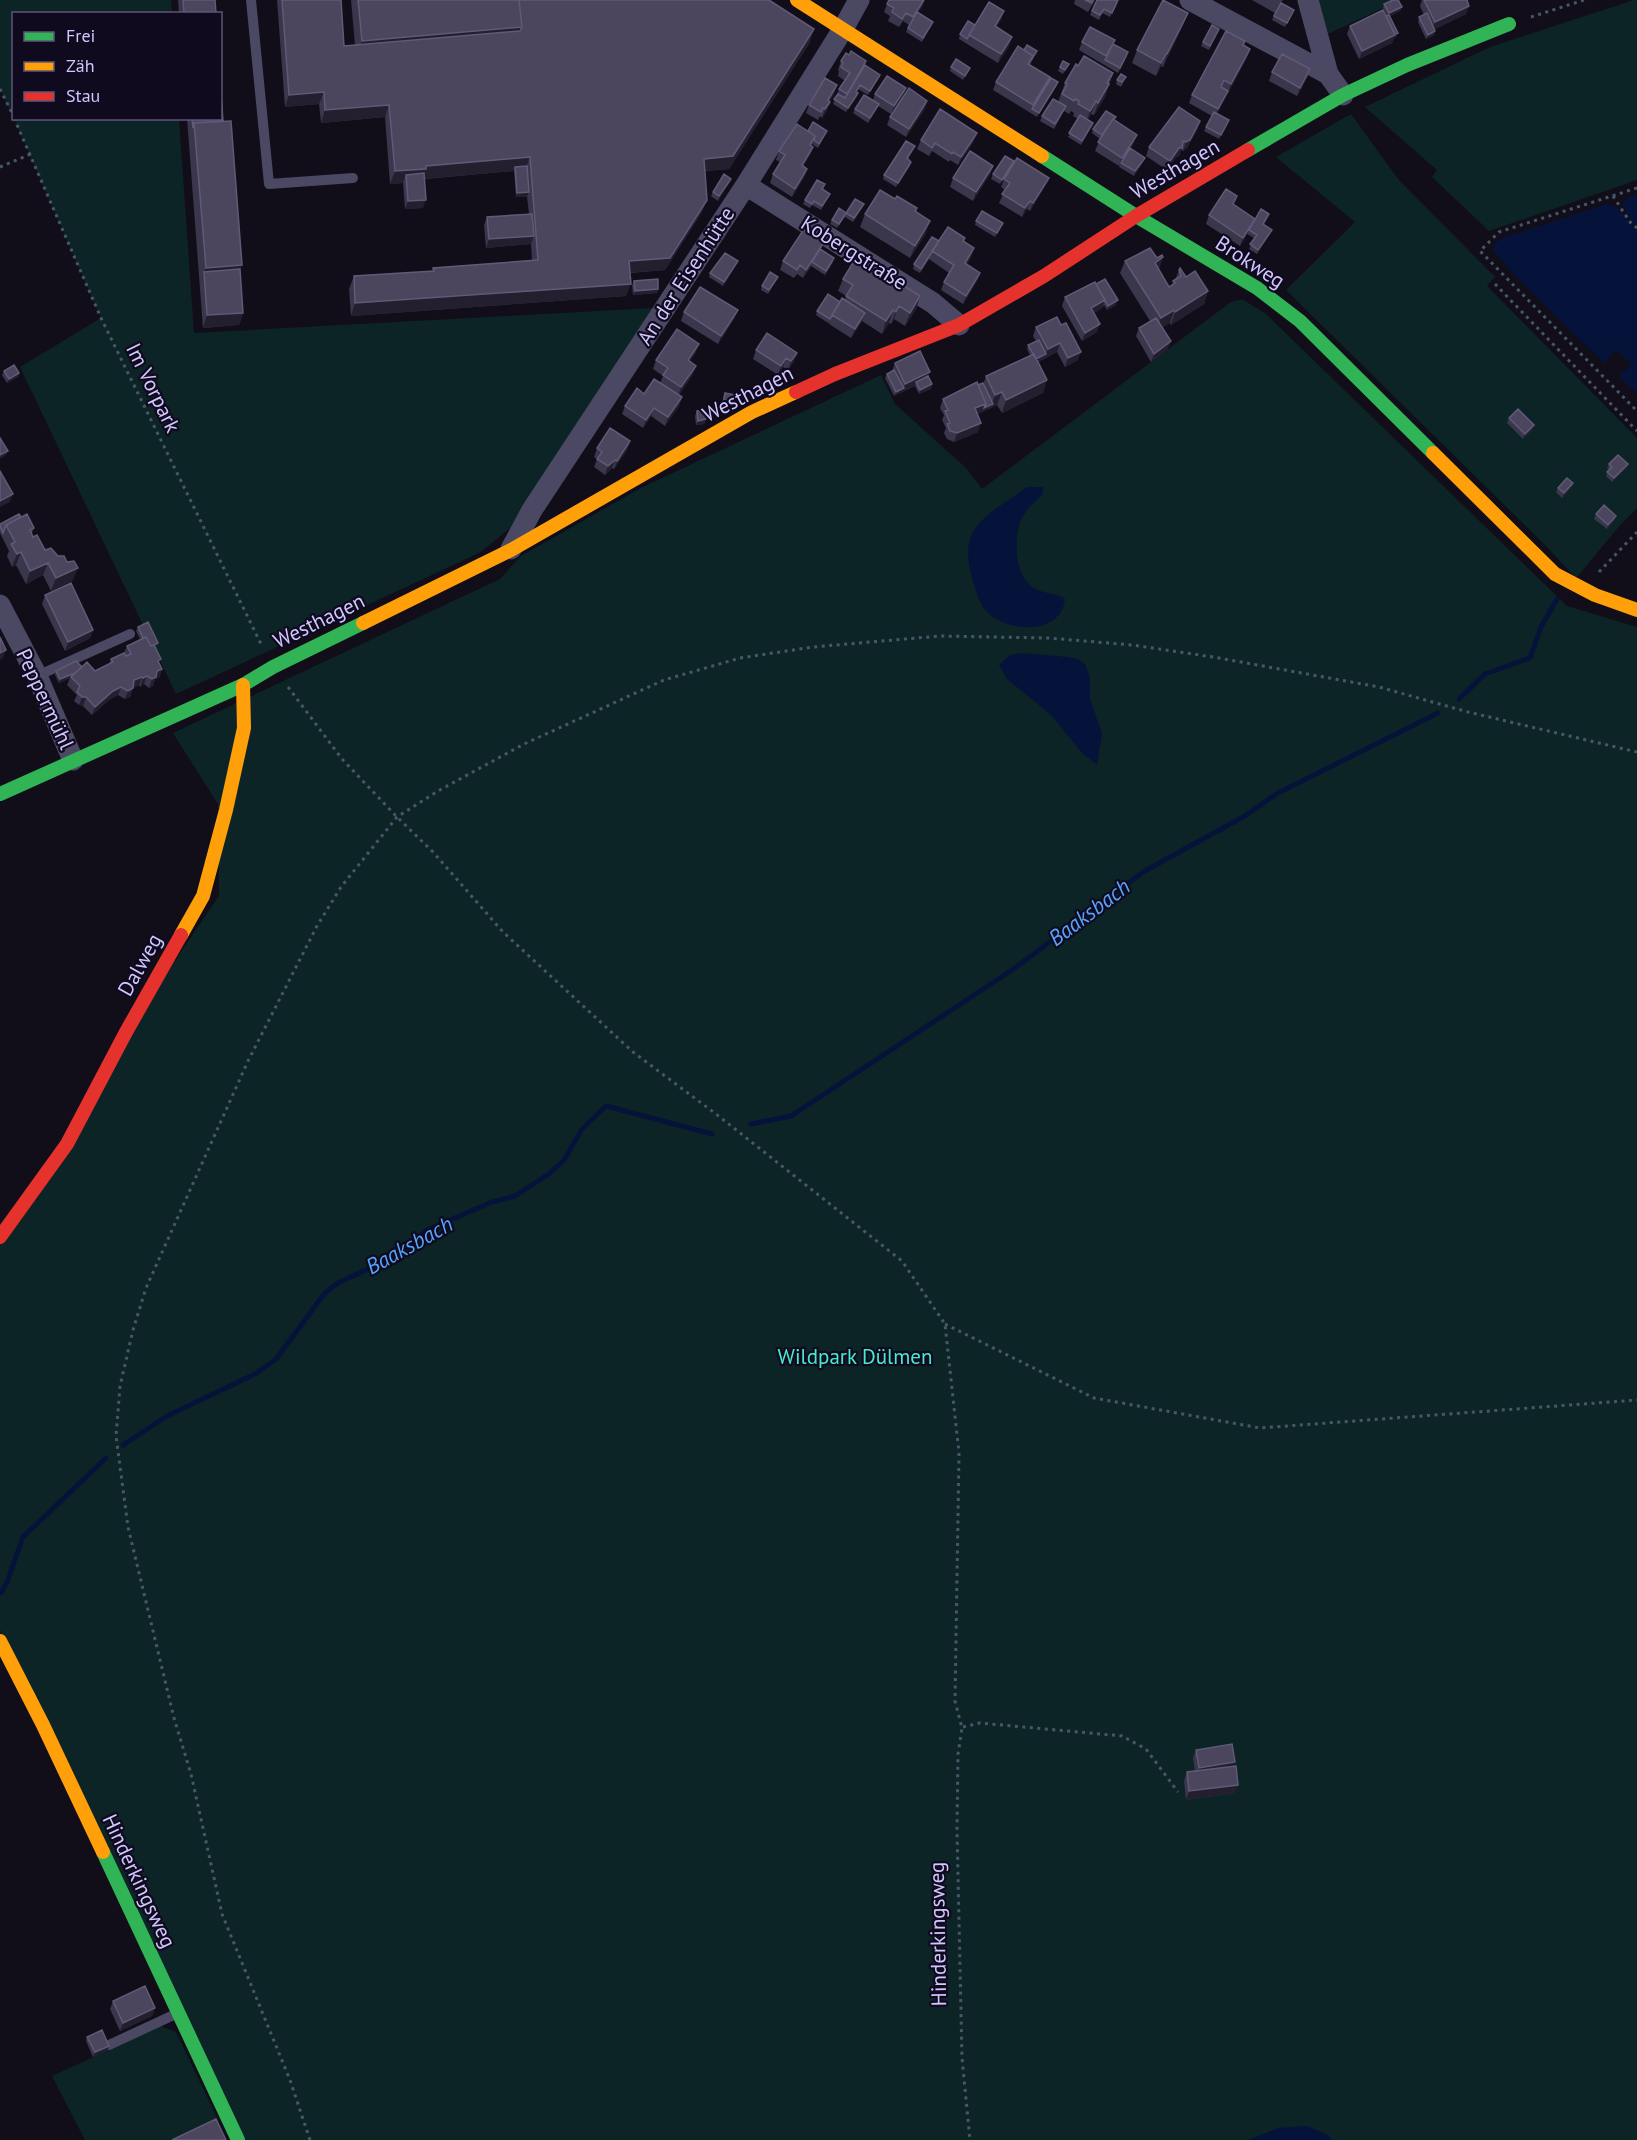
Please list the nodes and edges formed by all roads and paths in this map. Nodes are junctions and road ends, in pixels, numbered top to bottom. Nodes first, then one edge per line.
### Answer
1 (251, 0) edge
2 (797, 0) edge
3 (859, 0) edge
4 (1190, 0) edge
5 (1308, 0) edge
6 (1584, 0) edge
7 (1509, 24) joint
8 (843, 29) junction
9 (1328, 74) junction
10 (0, 89) edge
11 (1343, 95) junction
12 (12, 114) edge
13 (15, 120) edge
14 (31, 154) junction
15 (0, 167) edge
16 (353, 178) dead end
17 (746, 185) junction
18 (1637, 188) edge
19 (1613, 196) junction
20 (1136, 216) junction
21 (1637, 228) edge
22 (1495, 284) dead end
23 (958, 325) junction
24 (1637, 411) edge
25 (1637, 430) edge
26 (1637, 532) edge
27 (511, 550) junction
28 (1582, 590) junction
29 (0, 605) edge
30 (1637, 610) edge
31 (130, 634) dead end
32 (273, 667) junction
33 (37, 676) junction
34 (243, 685) junction
35 (1637, 752) edge
36 (73, 760) junction
37 (0, 794) edge
38 (397, 817) junction
39 (0, 1237) edge
40 (945, 1324) junction
41 (1637, 1400) edge
42 (0, 1641) edge
43 (962, 1728) junction
44 (1178, 1792) dead end
45 (178, 2013) junction
46 (109, 2045) edge
47 (238, 2140) edge
48 (310, 2140) edge
49 (970, 2140) edge

1 - 16 lane
2 - 8 street, Brokweg
3 - 8 street, An der Eisenhütte
4 - 9 street
5 - 9 street
6 - 7 path
7 - 11 street, Westhagen
8 - 17 street, An der Eisenhütte
8 - 20 street, Brokweg
9 - 11 street
10 - 12 path, Im Vorpark
11 - 20 street, Westhagen
13 - 14 path, Im Vorpark
14 - 15 path
14 - 32 path, Im Vorpark
17 - 23 street, Kobergstraße
17 - 27 street, An der Eisenhütte
18 - 19 path
19 - 21 path
19 - 24 path
20 - 23 street, Westhagen
20 - 28 street, Brokweg
22 - 25 path
23 - 27 street, Westhagen
26 - 28 path
27 - 32 street, Westhagen
28 - 30 street, Brokweg
29 - 33 street, Peppermühl
31 - 33 lane
32 - 34 street, Westhagen
32 - 38 path, Im Vorpark
33 - 36 street, Peppermühl
34 - 36 street, Westhagen
34 - 39 street, Dalweg
35 - 38 path
36 - 37 street, Westhagen
38 - 40 path, Im Vorpark
38 - 48 path
40 - 41 path
40 - 43 path
42 - 45 street, Hinderkingsweg
43 - 44 path
43 - 49 path, Hinderkingsweg
45 - 46 lane
45 - 47 street, Hinderkingsweg

